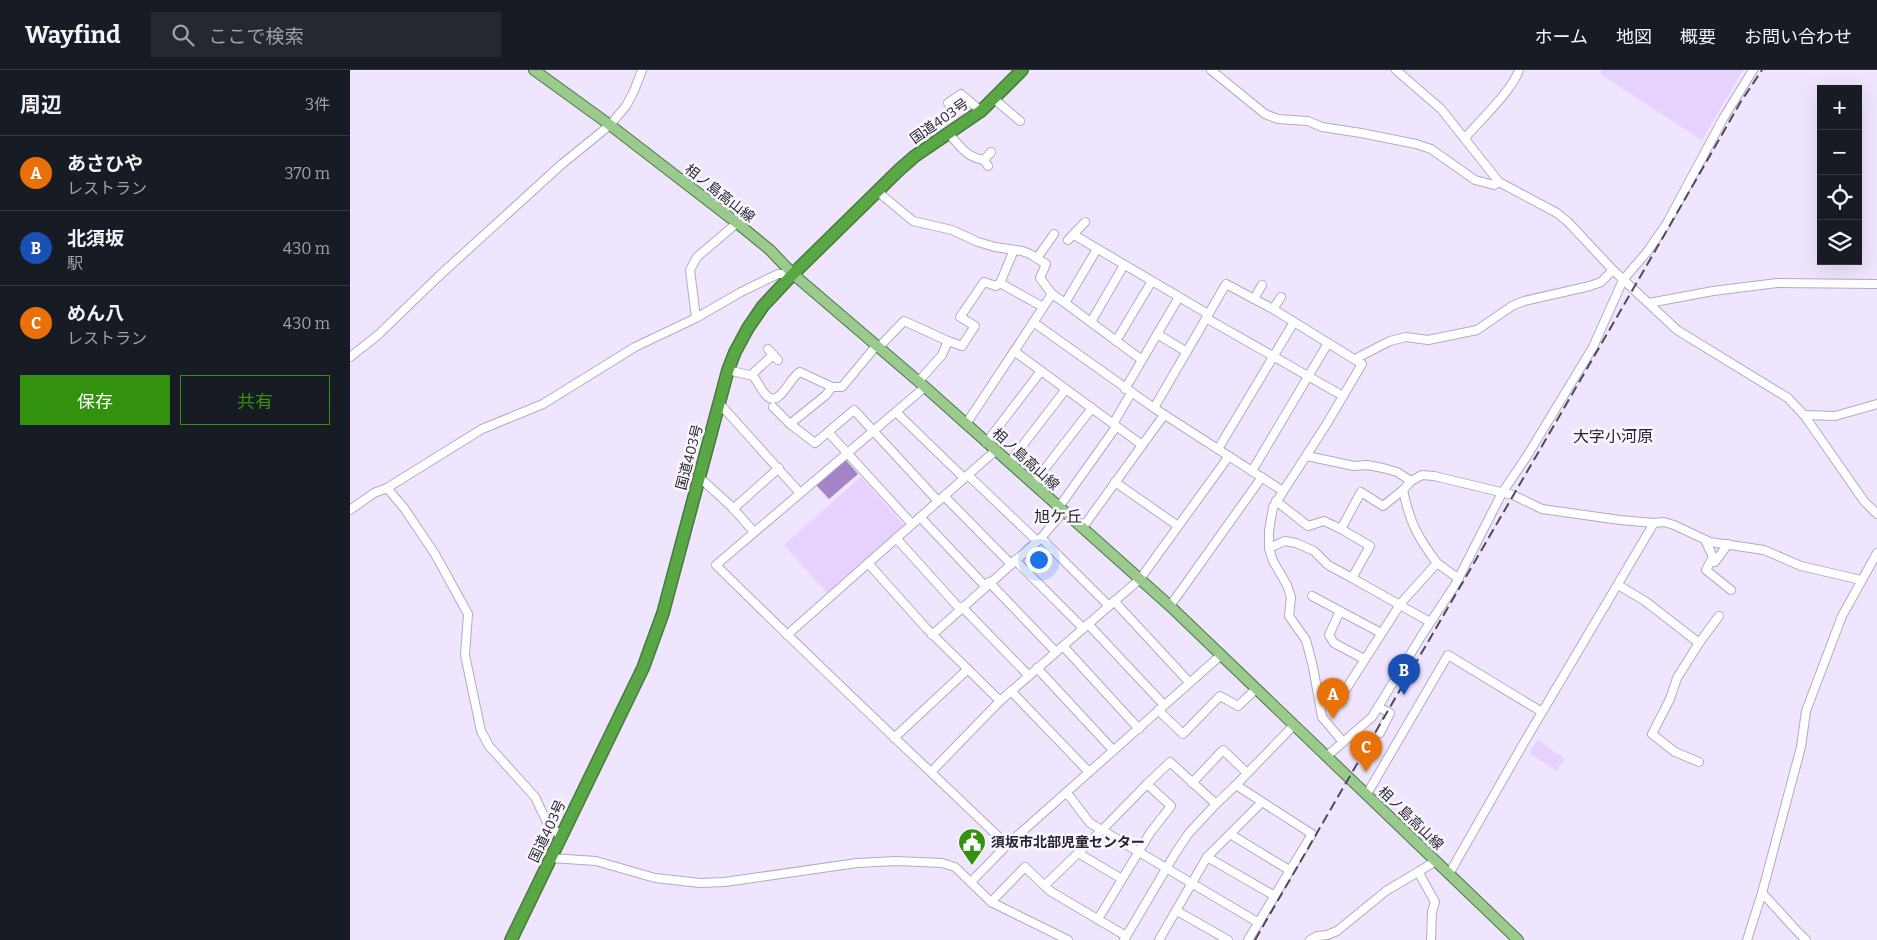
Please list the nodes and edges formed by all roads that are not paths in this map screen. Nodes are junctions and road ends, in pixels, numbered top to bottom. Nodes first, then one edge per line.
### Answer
1 (534, 70) edge
2 (642, 70) edge
3 (1022, 70) edge
4 (1211, 70) edge
5 (1396, 70) edge
6 (1519, 70) edge
7 (1753, 70) edge
8 (994, 99) junction
9 (948, 104) dead end
10 (981, 111) junction
11 (1020, 121) dead end
12 (610, 125) junction
13 (949, 134) junction
14 (1465, 138) junction
15 (991, 152) dead end
16 (1499, 182) junction
17 (877, 190) junction
18 (737, 222) junction
19 (1085, 222) dead end
20 (1054, 234) dead end
21 (1097, 249) junction
22 (1014, 250) junction
23 (1036, 258) junction
24 (1124, 265) junction
25 (1613, 270) junction
26 (793, 274) junction
27 (1624, 280) junction
28 (1152, 281) junction
29 (1000, 283) junction
30 (1877, 284) edge
31 (1262, 285) dead end
32 (1052, 294) junction
33 (1179, 296) junction
34 (1281, 297) dead end
35 (1254, 299) junction
36 (1649, 302) junction
37 (1065, 303) junction
38 (1043, 307) junction
39 (1273, 310) junction
40 (1207, 316) junction
41 (696, 318) junction
42 (1033, 322) junction
43 (1091, 322) junction
44 (1294, 322) junction
45 (1157, 334) junction
46 (948, 341) junction
47 (1116, 341) junction
48 (1328, 343) junction
49 (877, 347) junction
50 (1014, 351) junction
51 (1186, 352) junction
52 (773, 355) dead end
53 (1274, 356) junction
54 (350, 357) edge
55 (1355, 359) junction
56 (1142, 360) junction
57 (728, 370) junction
58 (1041, 371) junction
59 (751, 375) junction
60 (1308, 376) junction
61 (921, 385) junction
62 (832, 387) junction
63 (1066, 389) junction
64 (1128, 391) junction
65 (1343, 396) junction
66 (720, 404) junction
67 (1877, 404) edge
68 (773, 408) dead end
69 (1092, 408) junction
70 (1154, 408) junction
71 (896, 412) junction
72 (1164, 415) junction
73 (1804, 415) junction
74 (790, 424) junction
75 (966, 424) junction
76 (1115, 425) junction
77 (872, 431) junction
78 (828, 432) junction
79 (986, 443) junction
80 (1142, 445) junction
81 (1218, 450) junction
82 (995, 451) junction
83 (847, 454) junction
84 (1229, 456) junction
85 (1307, 456) junction
86 (1010, 463) junction
87 (779, 468) junction
88 (1252, 471) junction
89 (966, 476) junction
90 (699, 477) junction
91 (1262, 477) junction
92 (1411, 481) junction
93 (1115, 482) junction
94 (1033, 484) junction
95 (387, 488) junction
96 (1403, 490) junction
97 (1283, 491) junction
98 (800, 493) junction
99 (1502, 493) junction
100 (941, 498) junction
101 (1276, 501) junction
102 (733, 509) junction
103 (1062, 509) junction
104 (350, 510) edge
105 (1877, 514) edge
106 (920, 517) junction
107 (912, 524) junction
108 (1654, 524) junction
109 (1178, 526) junction
110 (1082, 527) junction
111 (1341, 529) junction
112 (754, 532) junction
113 (896, 538) junction
114 (1038, 539) junction
115 (1705, 540) junction
116 (1728, 544) junction
117 (1269, 548) junction
118 (1877, 553) edge
119 (1013, 562) junction
120 (1711, 562) junction
121 (868, 563) junction
122 (1437, 563) junction
123 (1352, 578) junction
124 (1140, 579) junction
125 (1459, 579) junction
126 (1861, 580) junction
127 (987, 584) junction
128 (1618, 584) junction
129 (1731, 590) dead end
130 (1312, 596) dead end
131 (1111, 603) junction
132 (1399, 605) junction
133 (1170, 606) junction
134 (961, 608) junction
135 (1340, 611) junction
136 (1719, 616) dead end
137 (1430, 622) junction
138 (1085, 626) junction
139 (1381, 632) junction
140 (787, 635) junction
141 (932, 635) junction
142 (1699, 643) junction
143 (1063, 646) junction
144 (1056, 652) junction
145 (1221, 655) junction
146 (1364, 659) junction
147 (1037, 668) junction
148 (968, 669) junction
149 (1029, 676) junction
150 (1189, 682) junction
151 (1256, 689) junction
152 (1012, 691) junction
153 (1318, 699) junction
154 (1000, 701) junction
155 (1378, 707) junction
156 (1161, 708) junction
157 (1542, 712) junction
158 (1294, 725) junction
159 (1138, 729) junction
160 (1380, 733) dead end
161 (894, 738) junction
162 (1343, 742) junction
163 (1113, 750) junction
164 (1327, 756) junction
165 (1700, 762) dead end
166 (932, 772) junction
167 (1089, 772) junction
168 (1247, 773) junction
169 (1192, 783) junction
170 (1147, 784) junction
171 (1236, 785) junction
172 (1067, 792) junction
173 (1367, 794) junction
174 (1262, 802) junction
175 (1216, 804) junction
176 (1102, 830) junction
177 (1230, 834) junction
178 (561, 837) junction
179 (1007, 845) junction
180 (1139, 852) junction
181 (1078, 853) junction
182 (551, 858) junction
183 (1208, 858) junction
184 (1436, 861) junction
185 (1166, 868) junction
186 (1289, 870) junction
187 (1419, 873) junction
188 (1449, 874) junction
189 (1122, 879) junction
190 (971, 882) junction
191 (1192, 883) junction
192 (1045, 885) junction
193 (1762, 892) junction
194 (1275, 896) junction
195 (991, 902) junction
196 (1177, 911) junction
197 (1098, 919) junction
198 (1259, 923) junction
199 (1125, 938) edge
200 (1163, 939) edge
201 (511, 940) edge
202 (1068, 940) edge
203 (1228, 940) edge
204 (1248, 940) edge
205 (1310, 940) edge
206 (1431, 940) edge
207 (1518, 940) edge
208 (1747, 940) edge
209 (1806, 940) edge

1 - 12 main road, 相ノ島高山線
2 - 12 street
3 - 8 highway, 国道403号
4 - 16 street
5 - 14 street
6 - 14 street
7 - 27 street
8 - 10 highway, 国道403号
8 - 11 street
9 - 10 street
10 - 13 highway, 国道403号
12 - 18 main road, 相ノ島高山線
12 - 54 street
13 - 15 street
13 - 17 highway, 国道403号
14 - 16 street
16 - 25 street
17 - 22 street
17 - 26 highway, 国道403号
18 - 26 main road, 相ノ島高山線
18 - 41 street
19 - 21 street
20 - 23 street
21 - 24 street
21 - 37 street
22 - 23 street
22 - 29 street
23 - 32 street
24 - 28 street
24 - 43 street
25 - 27 street
25 - 55 street
26 - 41 street
26 - 49 main road, 相ノ島高山線
26 - 57 highway, 国道403号
27 - 36 street
27 - 99 street
28 - 33 street
28 - 47 street
29 - 38 street
29 - 46 street
30 - 36 street
31 - 35 street
32 - 37 street
32 - 38 street
33 - 40 street
33 - 45 street
34 - 39 street
35 - 39 street
35 - 40 street
36 - 73 street
37 - 43 street
38 - 42 street
39 - 44 street
40 - 51 street
40 - 53 street
41 - 95 street
42 - 50 street
42 - 64 street
43 - 47 street
44 - 48 street
44 - 53 street
45 - 51 street
45 - 56 street
46 - 49 street
46 - 61 street
47 - 56 street
48 - 55 street
48 - 60 street
49 - 61 main road, 相ノ島高山線
49 - 62 street
50 - 58 street
50 - 75 street
51 - 70 street
52 - 59 street
53 - 60 street
53 - 81 street
55 - 65 street
56 - 64 street
57 - 59 street
57 - 66 highway, 国道403号
58 - 63 street
58 - 79 street
59 - 62 street
60 - 65 street
60 - 88 street
61 - 71 street
61 - 75 main road, 相ノ島高山線
62 - 74 street
63 - 69 street
63 - 86 street
64 - 70 street
64 - 76 street
65 - 85 street
66 - 87 street
66 - 90 highway, 国道403号
67 - 73 street
68 - 74 street
69 - 76 street
69 - 94 street
70 - 72 street
71 - 77 street
71 - 89 street
72 - 80 street
72 - 81 street
73 - 105 street
74 - 78 street
75 - 79 main road, 相ノ島高山線
76 - 80 street
76 - 103 street
77 - 78 street
77 - 83 street
77 - 100 street
78 - 83 street
79 - 82 main road, 相ノ島高山線
80 - 93 street
81 - 84 street
82 - 86 main road, 相ノ島高山線
82 - 89 street
83 - 98 street
83 - 107 street
84 - 88 street
84 - 109 street
85 - 92 street
85 - 97 street
86 - 94 main road, 相ノ島高山線
87 - 98 street
87 - 102 street
88 - 91 street
89 - 100 street
89 - 114 street
90 - 102 street
90 - 178 highway, 国道403号
91 - 97 street
91 - 133 street
92 - 96 street
92 - 99 street
93 - 109 street
93 - 110 street
94 - 103 main road, 相ノ島高山線
95 - 104 street
95 - 178 street
96 - 111 street
96 - 122 street
97 - 101 street
98 - 112 street
99 - 108 street
99 - 125 street
100 - 106 street
100 - 119 street
101 - 111 street
101 - 117 street
102 - 112 street
103 - 110 main road, 相ノ島高山線
103 - 114 street
106 - 107 street
106 - 127 street
107 - 113 street
108 - 115 street
108 - 128 street
109 - 124 street
110 - 124 main road, 相ノ島高山線
111 - 123 street
112 - 140 street
113 - 121 street
113 - 134 street
114 - 119 street
114 - 131 street
115 - 116 street
115 - 120 street
116 - 120 street
116 - 126 street
117 - 123 street
117 - 153 street
118 - 126 street
119 - 127 street
119 - 138 street
120 - 129 street
121 - 140 street
121 - 141 street
122 - 125 street
122 - 132 street
123 - 132 street
124 - 131 street
124 - 133 main road, 相ノ島高山線
125 - 137 street
126 - 193 street
127 - 134 street
127 - 144 street
128 - 142 street
128 - 157 street
130 - 135 street
131 - 138 street
131 - 150 street
132 - 137 street
132 - 139 street
133 - 145 main road, 相ノ島高山線
134 - 141 street
134 - 149 street
135 - 139 street
135 - 146 street
136 - 142 street
137 - 155 street
138 - 143 street
138 - 156 street
139 - 146 street
140 - 161 street
141 - 148 street
142 - 165 street
143 - 144 street
143 - 159 street
144 - 147 street
145 - 150 street
145 - 151 main road, 相ノ島高山線
146 - 153 street
147 - 149 street
147 - 163 street
148 - 154 street
148 - 161 street
149 - 152 street
150 - 156 street
151 - 156 street
151 - 158 main road, 相ノ島高山線
152 - 154 street
152 - 167 street
153 - 162 street
154 - 166 street
155 - 160 street
155 - 162 street
156 - 159 street
157 - 173 street
157 - 188 street
158 - 164 main road, 相ノ島高山線
158 - 168 street
159 - 163 street
161 - 166 street
162 - 164 street
163 - 167 street
164 - 173 main road, 相ノ島高山線
166 - 179 street
167 - 172 street
168 - 169 street
168 - 171 street
169 - 170 street
169 - 175 street
170 - 176 street
170 - 180 street
171 - 174 street
171 - 175 street
172 - 176 street
172 - 179 street
173 - 184 main road, 相ノ島高山線
174 - 177 street
174 - 186 street
175 - 185 street
176 - 180 street
176 - 181 street
177 - 183 street
177 - 186 street
178 - 182 highway, 国道403号
179 - 190 street
180 - 185 street
180 - 189 street
181 - 189 street
181 - 192 street
182 - 190 street
182 - 201 highway, 国道403号
183 - 191 street
183 - 194 street
184 - 187 street
184 - 188 main road, 相ノ島高山線
185 - 191 street
185 - 199 street
186 - 194 street
187 - 205 street
187 - 206 street
188 - 207 main road, 相ノ島高山線
189 - 197 street
190 - 195 street
191 - 196 street
191 - 198 street
192 - 195 street
192 - 197 street
193 - 208 street
193 - 209 street
194 - 198 street
195 - 202 street
196 - 200 street
196 - 203 street
197 - 199 street
198 - 204 street

